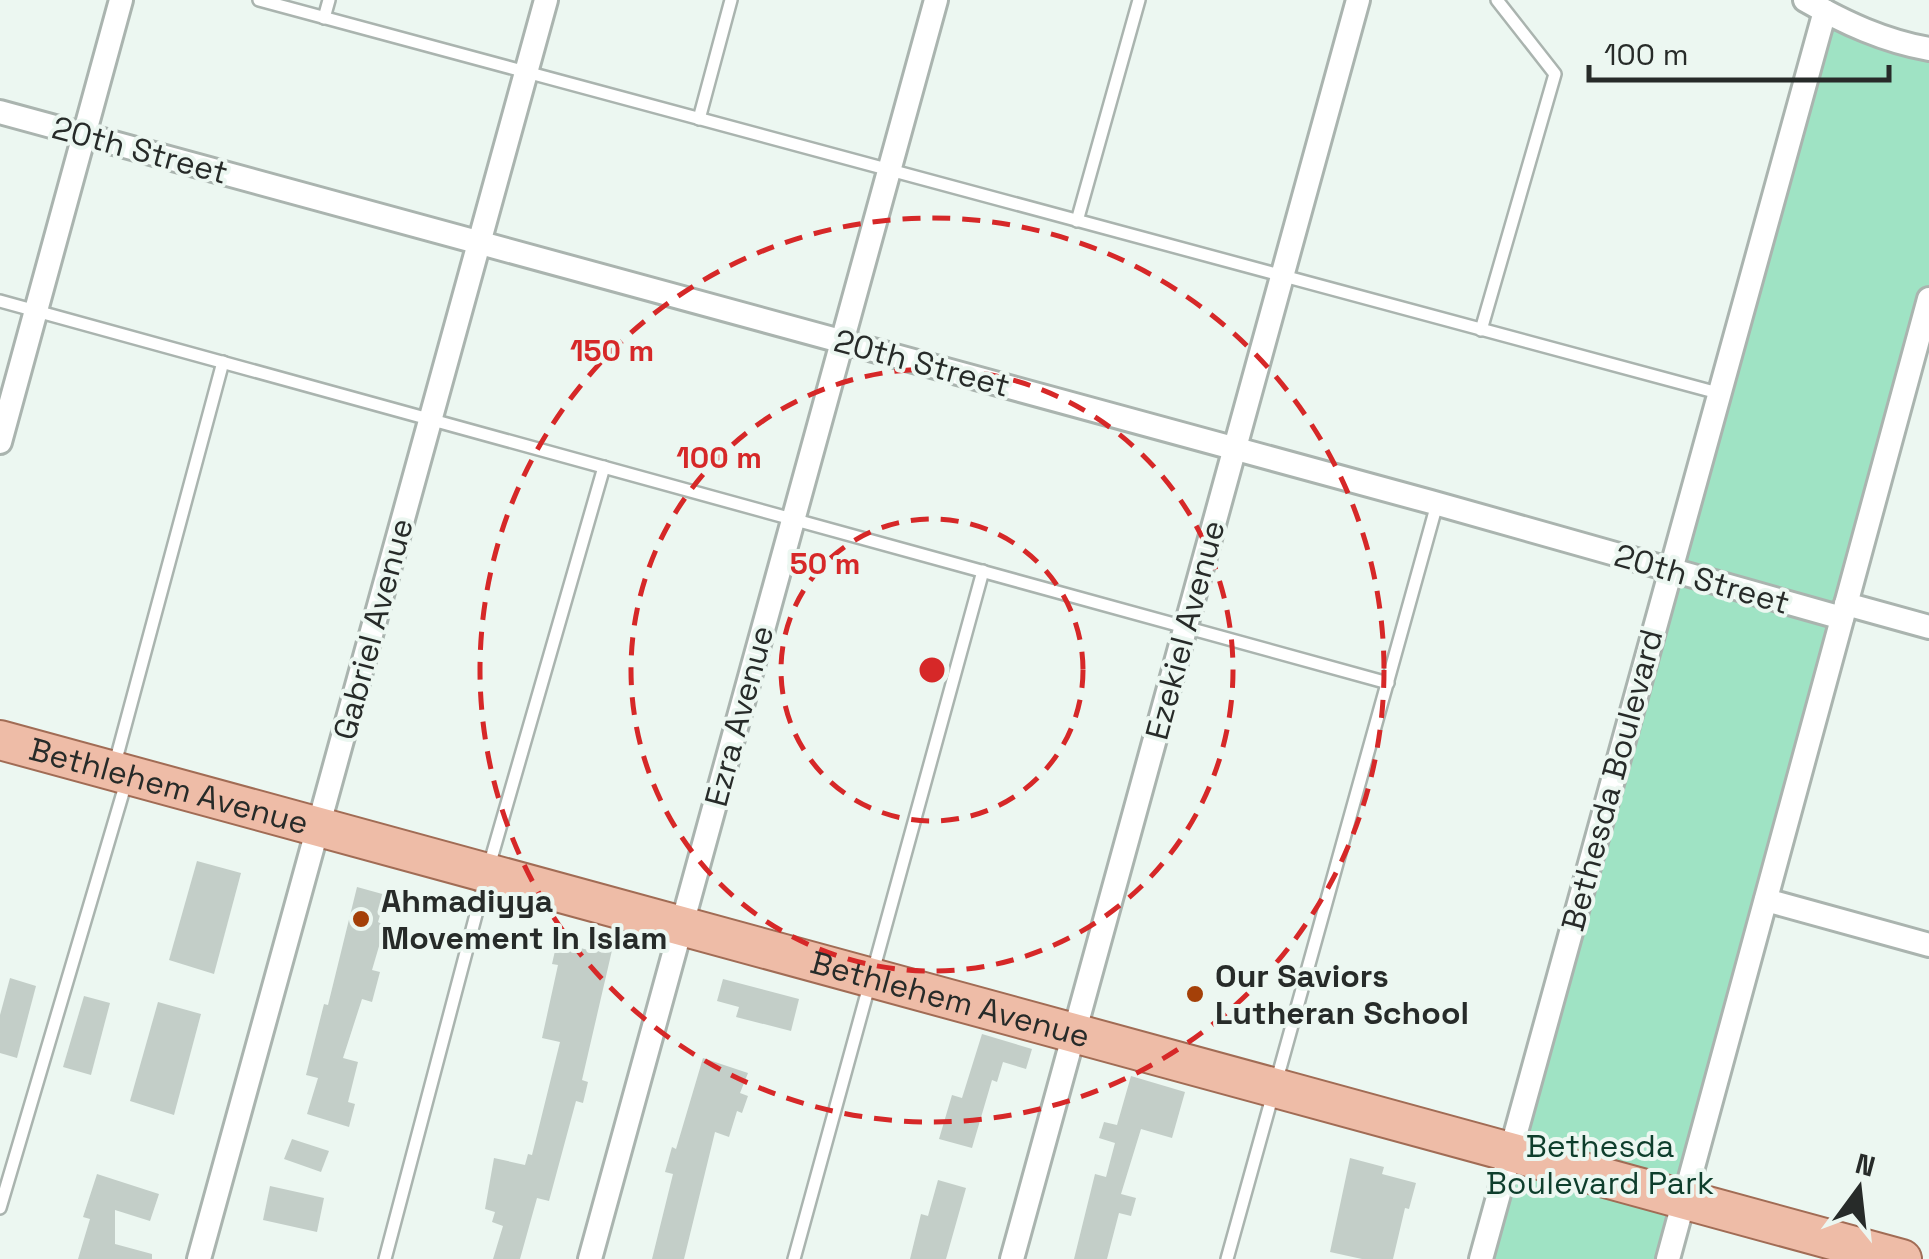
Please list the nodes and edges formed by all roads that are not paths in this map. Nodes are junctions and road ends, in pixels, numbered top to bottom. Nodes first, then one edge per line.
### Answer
1 (121, 0) edge
2 (259, 0) edge
3 (330, 0) edge
4 (546, 0) edge
5 (731, 0) edge
6 (936, 0) edge
7 (1139, 0) edge
8 (1358, 0) edge
9 (1497, 0) edge
10 (1815, 6) edge
11 (324, 18) junction
12 (1929, 49) edge
13 (527, 72) junction
14 (0, 112) edge
15 (699, 118) junction
16 (84, 135) junction
17 (889, 170) junction
18 (1077, 221) junction
19 (480, 243) junction
20 (1282, 276) junction
21 (0, 301) edge
22 (36, 311) junction
23 (1927, 312) edge
24 (1481, 330) junction
25 (842, 342) junction
26 (224, 362) junction
27 (1718, 394) junction
28 (430, 419) junction
29 (0, 442) edge
30 (1235, 449) junction
31 (604, 466) junction
32 (1437, 504) junction
33 (794, 519) junction
34 (1670, 570) junction
35 (983, 571) junction
36 (1844, 611) junction
37 (1929, 626) edge
38 (1186, 627) junction
39 (1388, 682) junction
40 (0, 740) edge
41 (120, 773) junction
42 (318, 827) junction
43 (487, 873) junction
44 (1766, 900) junction
45 (681, 926) junction
46 (1929, 945) edge
47 (872, 978) junction
48 (1074, 1034) junction
49 (1275, 1088) junction
50 (1510, 1152) junction
51 (1684, 1200) junction
52 (0, 1208) edge
53 (200, 1259) edge
54 (385, 1259) edge
55 (590, 1259) edge
56 (794, 1259) edge
57 (1012, 1259) edge
58 (1227, 1259) edge
59 (1481, 1259) edge
60 (1668, 1259) edge
61 (1902, 1259) edge

1 - 16 street
2 - 11 lane
3 - 11 lane
4 - 13 street, Gabriel Avenue
5 - 15 lane
6 - 17 street, Ezra Avenue
7 - 18 lane
8 - 20 street, Ezekiel Avenue
9 - 24 lane
10 - 12 street
10 - 27 street, Bethesda Boulevard
11 - 13 lane
13 - 15 lane
13 - 19 street, Gabriel Avenue
14 - 16 street, 20th Street
15 - 17 lane
16 - 19 street, 20th Street
16 - 22 street
17 - 18 lane
17 - 25 street, Ezra Avenue
18 - 20 lane
19 - 25 street, 20th Street
19 - 28 street, Gabriel Avenue
20 - 24 lane
20 - 30 street, Ezekiel Avenue
21 - 22 lane
22 - 26 lane
22 - 29 street
23 - 36 street
24 - 27 lane
25 - 30 street, 20th Street
25 - 33 street, Ezra Avenue
26 - 28 lane
26 - 41 lane
27 - 34 street, Bethesda Boulevard
28 - 31 lane
28 - 42 street, Gabriel Avenue
30 - 32 street, 20th Street
30 - 38 street, Ezekiel Avenue
31 - 33 lane
31 - 43 lane
32 - 34 street, 20th Street
32 - 39 lane
33 - 35 lane
33 - 45 street, Ezra Avenue
34 - 36 street, 20th Street
34 - 50 street, Bethesda Boulevard
35 - 38 lane
35 - 47 lane
36 - 37 street, 20th Street
36 - 44 street
38 - 39 lane
38 - 48 street, Ezekiel Avenue
39 - 49 lane
40 - 41 main road, Bethlehem Avenue
41 - 42 main road, Bethlehem Avenue
41 - 52 lane
42 - 43 main road, Bethlehem Avenue
42 - 53 street, Gabriel Avenue
43 - 45 main road, Bethlehem Avenue
43 - 54 lane
44 - 46 street
44 - 51 street
45 - 47 main road, Bethlehem Avenue
45 - 55 street, Ezra Avenue
47 - 48 main road, Bethlehem Avenue
47 - 56 lane
48 - 49 main road, Bethlehem Avenue
48 - 57 street, Ezekiel Avenue
49 - 50 main road, Bethlehem Avenue
49 - 58 lane
50 - 51 main road, Bethlehem Avenue
50 - 59 street, Bethesda Boulevard
51 - 60 street
51 - 61 main road, Bethlehem Avenue

